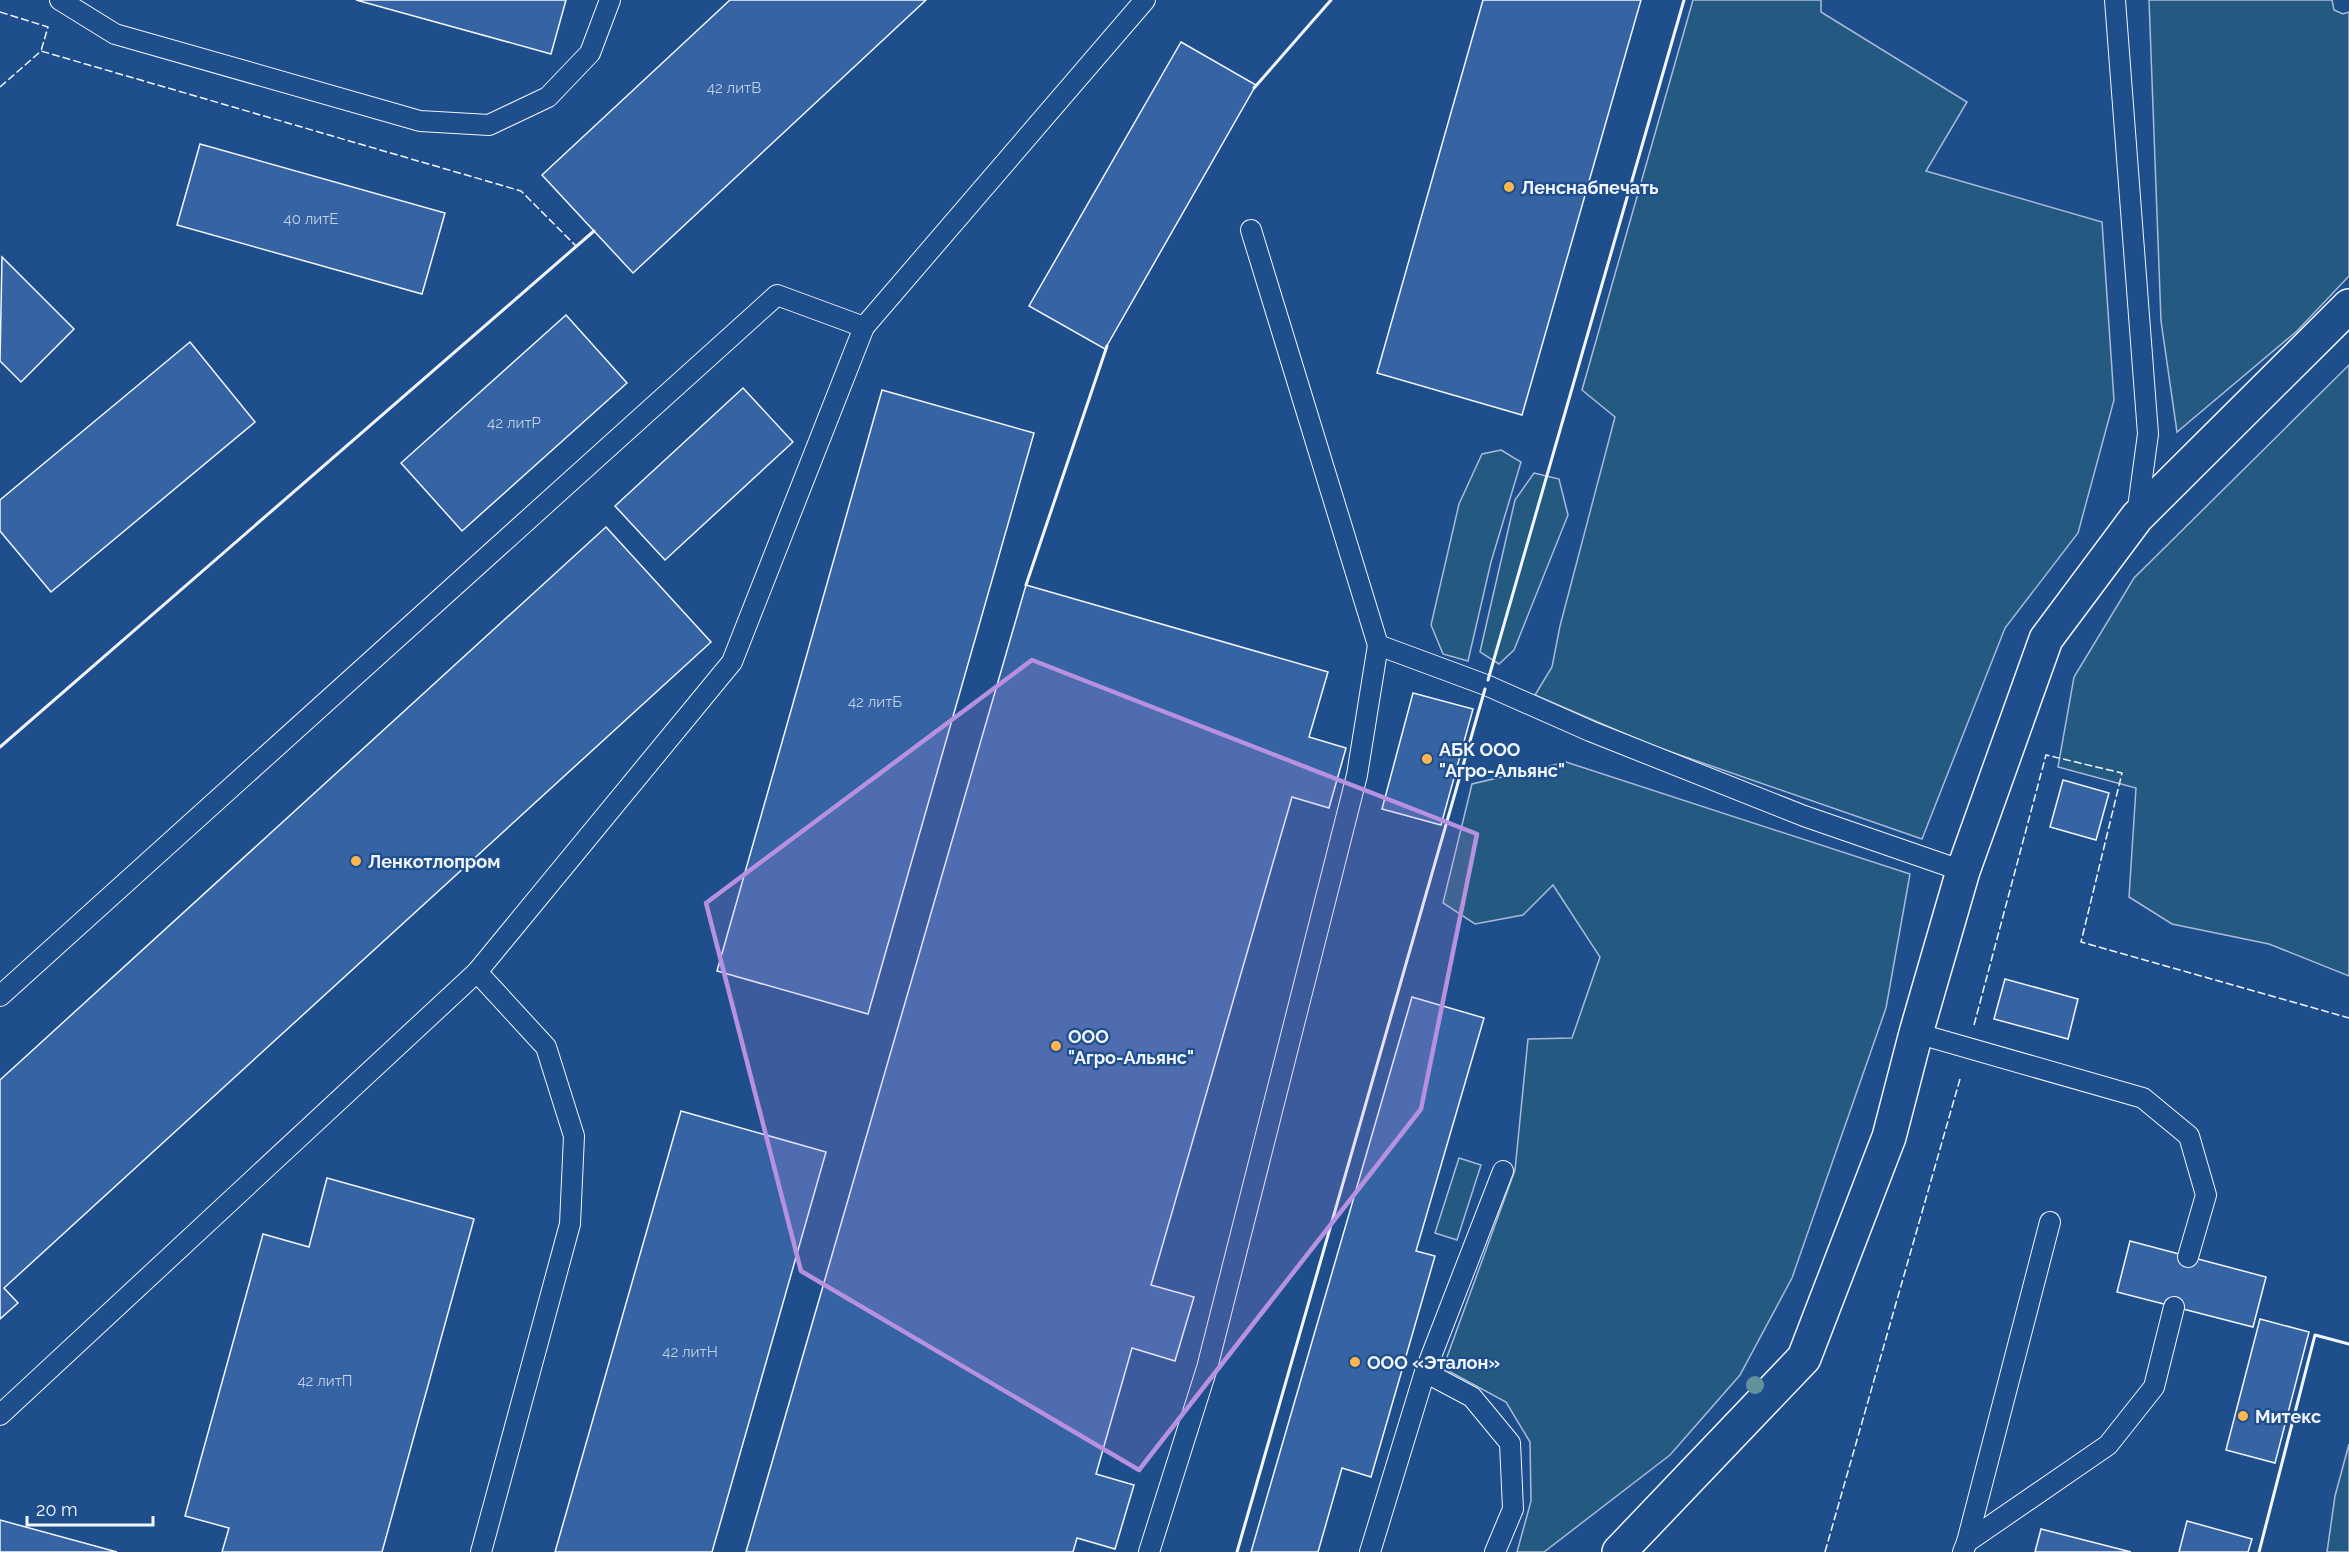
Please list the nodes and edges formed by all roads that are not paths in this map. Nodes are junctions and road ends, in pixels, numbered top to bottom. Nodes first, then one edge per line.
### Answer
1 (60, 0) edge
2 (610, 0) edge
3 (1146, 0) edge
4 (2115, 0) edge
5 (1251, 230) dead end
6 (2349, 306) edge
7 (864, 327) junction
8 (2137, 517) junction
9 (1378, 645) junction
10 (1963, 871) junction
11 (477, 972) junction
12 (0, 996) edge
13 (1916, 1033) junction
14 (1503, 1171) dead end
15 (2050, 1222) dead end
16 (2188, 1257) dead end
17 (2174, 1307) dead end
18 (1425, 1372) junction
19 (0, 1415) edge
20 (1965, 1547) edge
21 (1629, 1550) edge
22 (480, 1552) edge
23 (1149, 1552) edge
24 (1370, 1552) edge
25 (1495, 1552) edge

1 - 2 lane
3 - 7 lane
4 - 8 lane
5 - 9 lane
6 - 8 street
7 - 11 lane
7 - 12 lane
8 - 10 street
9 - 10 lane
9 - 23 lane
10 - 13 street
11 - 19 lane
11 - 22 lane
13 - 16 lane
13 - 21 street
14 - 18 lane
15 - 20 lane
17 - 20 lane
18 - 24 lane
18 - 25 lane

